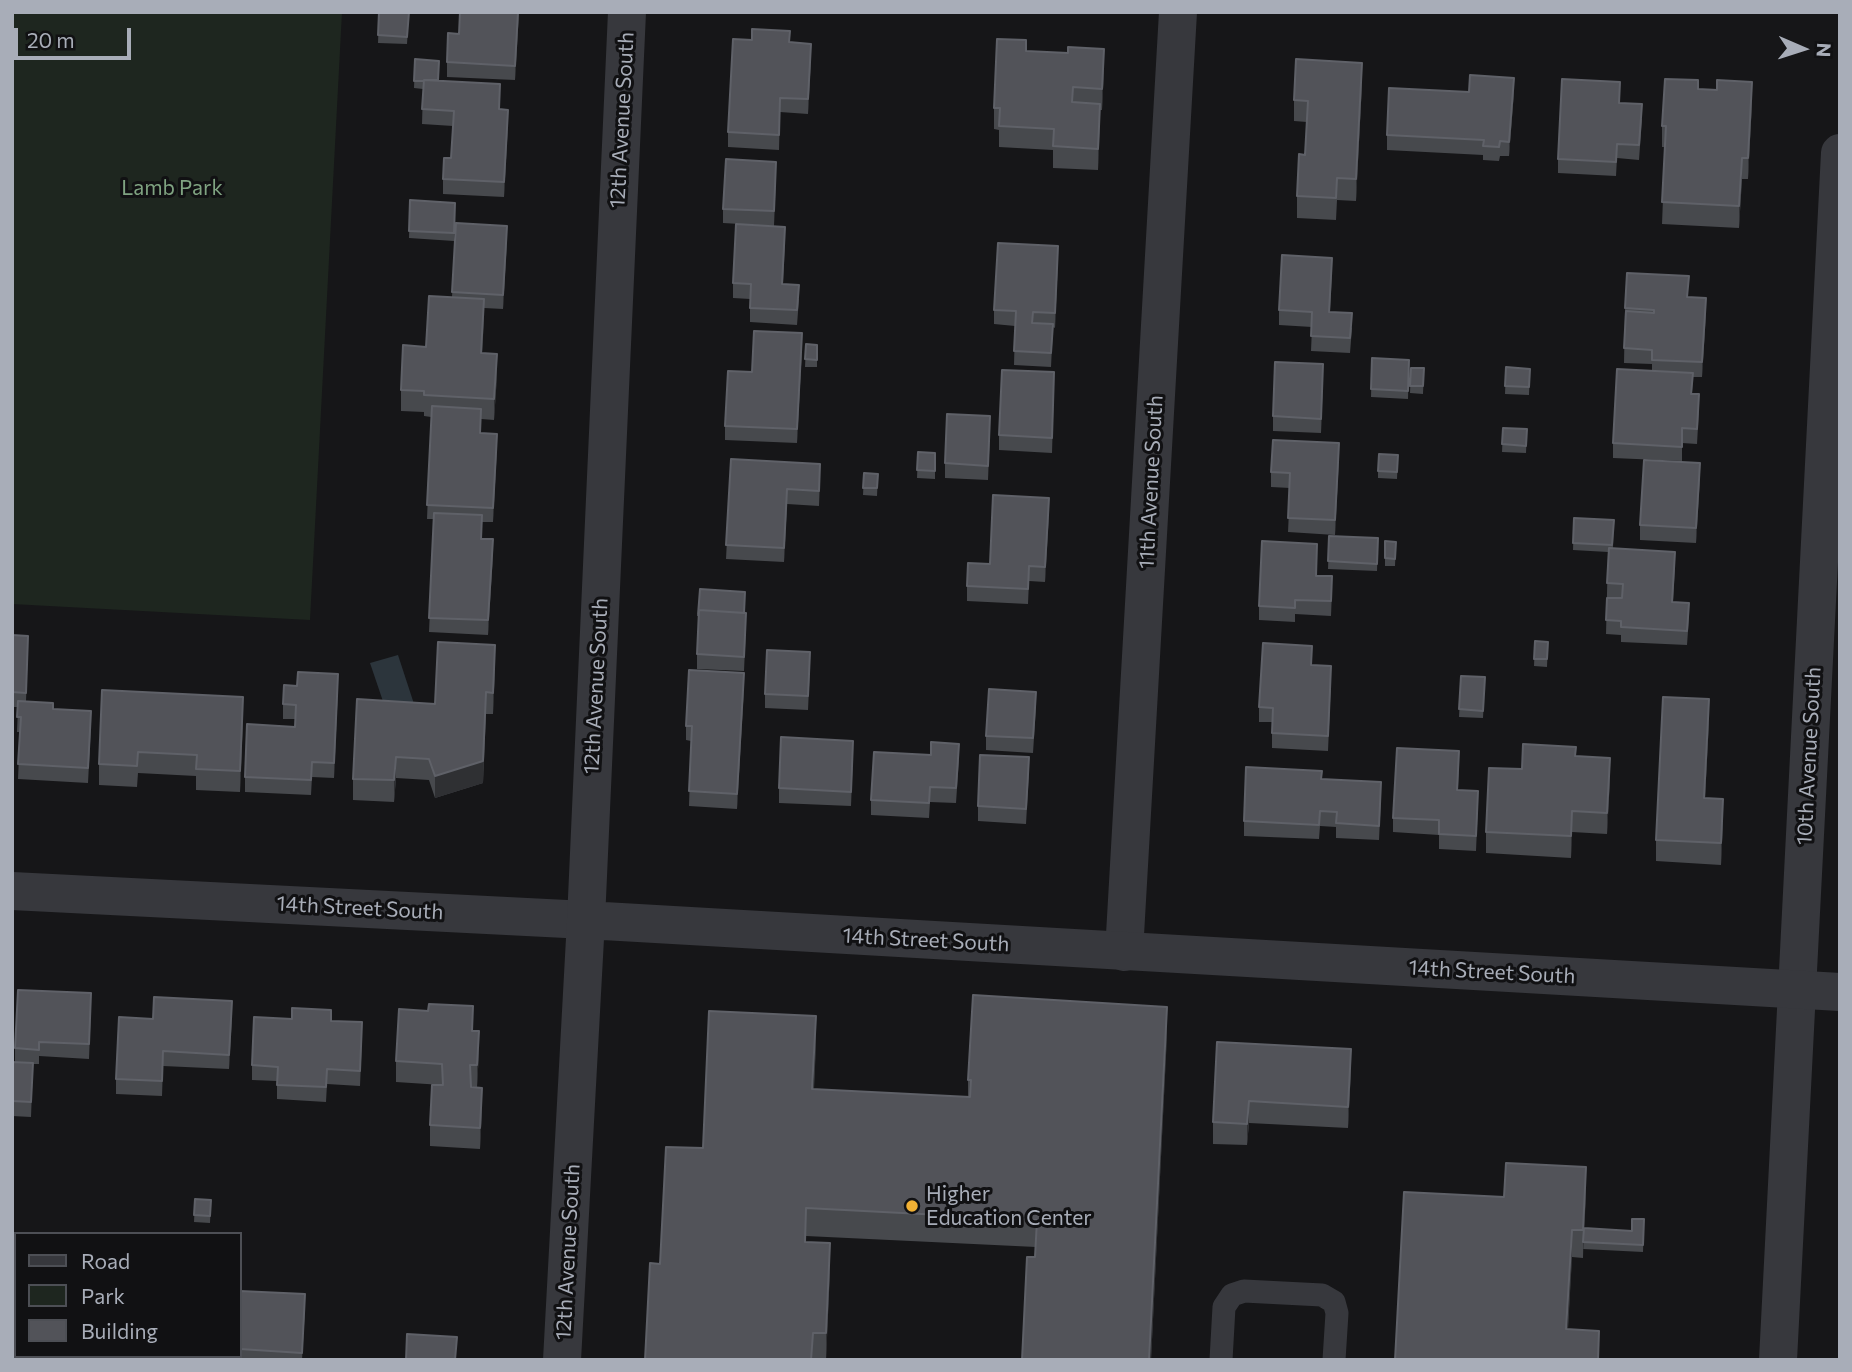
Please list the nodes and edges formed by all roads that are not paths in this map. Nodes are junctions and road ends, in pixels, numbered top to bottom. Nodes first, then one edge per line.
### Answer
1 (627, 12) edge
2 (1178, 12) edge
3 (1840, 153) edge
4 (12, 891) edge
5 (586, 920) junction
6 (1124, 951) junction
7 (1798, 989) junction
8 (1840, 992) edge
9 (562, 1360) edge
10 (1221, 1360) edge
11 (1334, 1360) edge
12 (1778, 1360) edge

1 - 5 street, 12th Avenue South
2 - 6 street, 11th Avenue South
3 - 7 street, 10th Avenue South
4 - 5 street, 14th Street South
5 - 6 street, 14th Street South
5 - 9 street, 12th Avenue South
6 - 7 street, 14th Street South
7 - 8 street, 14th Street South
7 - 12 street, 10th Avenue South
10 - 11 lane

